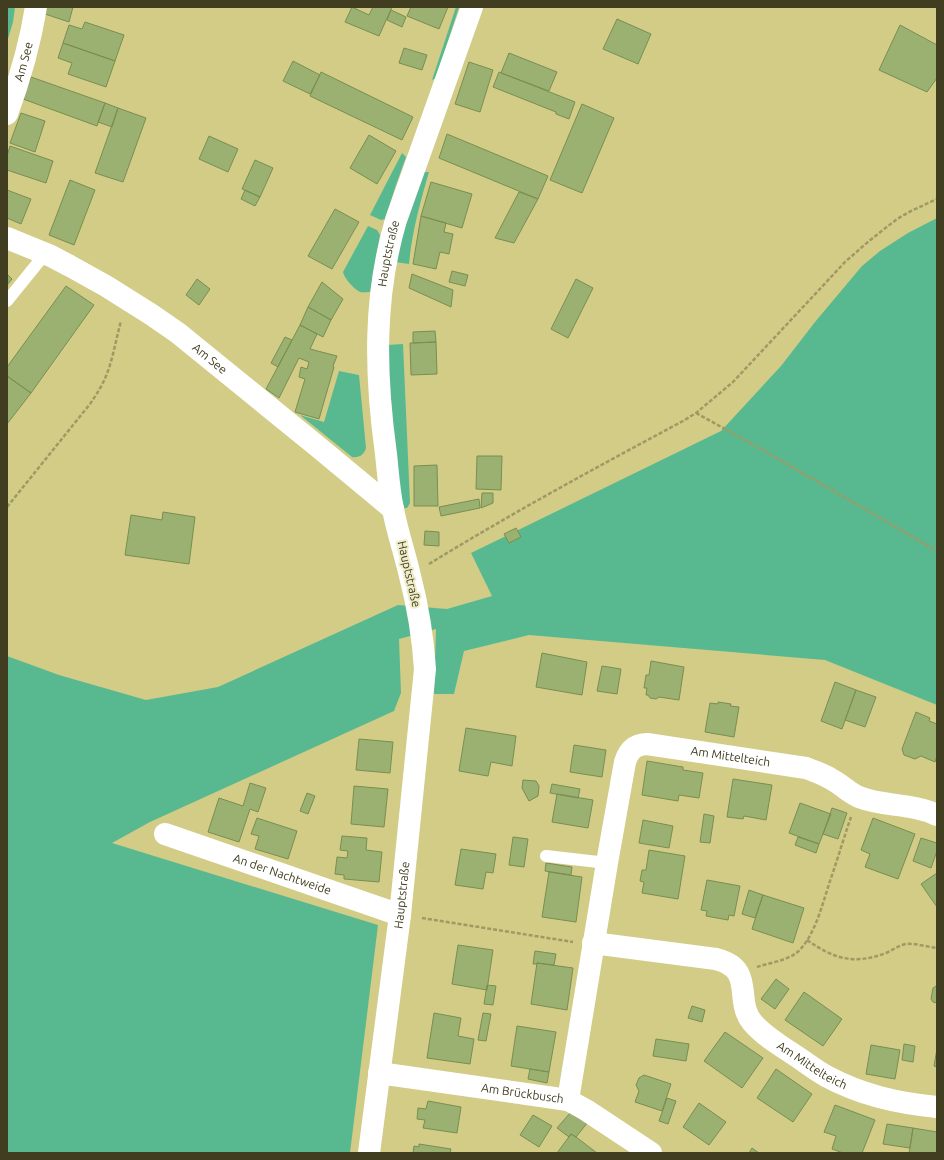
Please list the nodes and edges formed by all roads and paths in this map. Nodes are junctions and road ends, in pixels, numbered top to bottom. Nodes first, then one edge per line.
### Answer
1 (36, 7) edge
2 (472, 7) edge
3 (7, 114) edge
4 (937, 199) edge
5 (7, 238) edge
6 (45, 254) junction
7 (127, 299) junction
8 (7, 301) edge
9 (696, 413) junction
10 (7, 507) edge
11 (393, 509) junction
12 (937, 551) edge
13 (410, 576) junction
14 (858, 797) junction
15 (937, 815) edge
16 (165, 834) dead end
17 (546, 856) dead end
18 (607, 863) junction
19 (400, 915) junction
20 (807, 940) junction
21 (593, 944) junction
22 (937, 948) edge
23 (738, 972) junction
24 (379, 1073) junction
25 (568, 1100) junction
26 (937, 1107) edge
27 (369, 1153) edge
28 (651, 1153) edge

1 - 3 street, Am See
2 - 11 street, Hauptstraße
4 - 9 path
5 - 6 street, Am See
6 - 7 street, Am See
6 - 8 lane
7 - 10 path
7 - 11 street, Am See
9 - 12 path
9 - 13 path
11 - 13 street, Hauptstraße
13 - 19 street, Hauptstraße
14 - 15 street, Am Mittelteich
14 - 18 street, Am Mittelteich
14 - 20 path
16 - 19 street, An der Nachtweide
17 - 18 lane
18 - 21 street, Am Mittelteich
19 - 21 path
19 - 24 street, Hauptstraße
20 - 22 path
20 - 23 path
21 - 23 street
21 - 25 street, Am Mittelteich
23 - 26 street, Am Mittelteich
24 - 25 street, Am Brückbusch
24 - 27 street, Hauptstraße
25 - 28 street, Am Brückbusch

